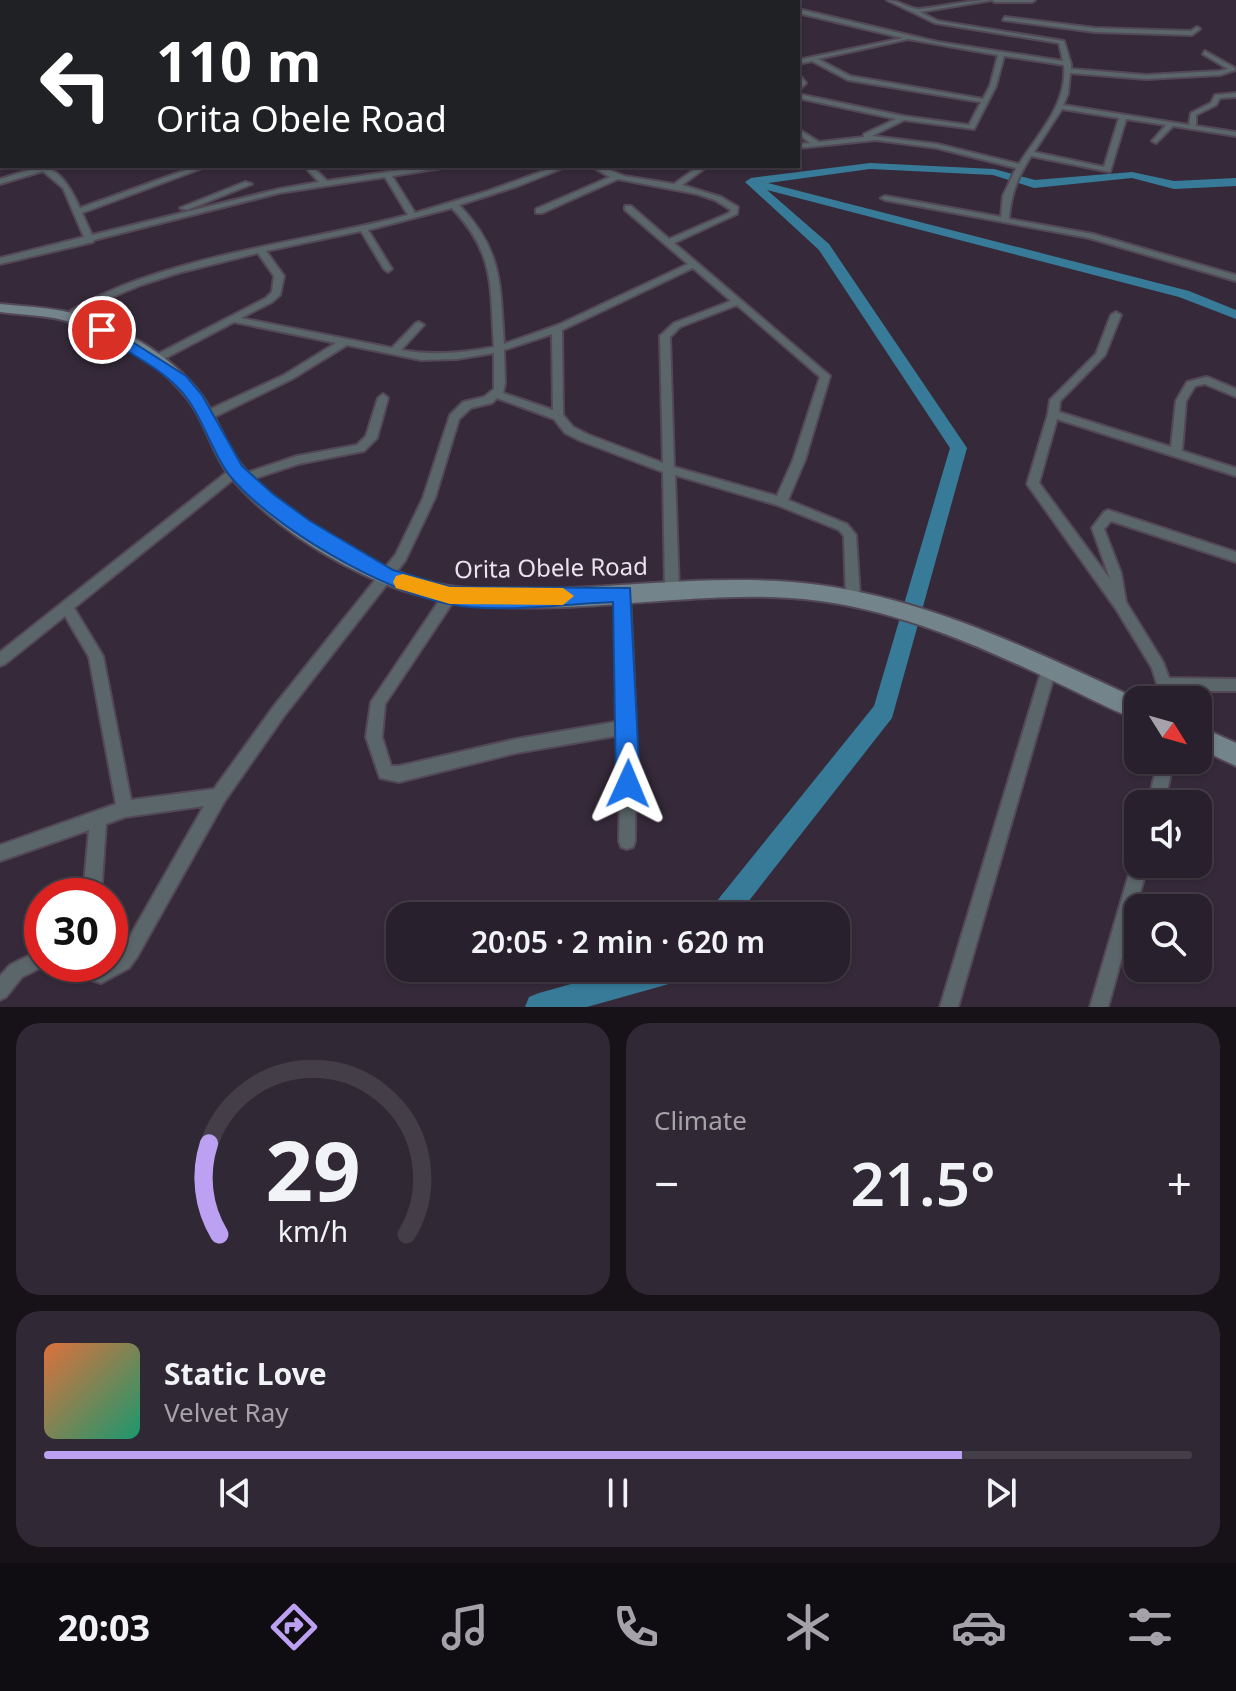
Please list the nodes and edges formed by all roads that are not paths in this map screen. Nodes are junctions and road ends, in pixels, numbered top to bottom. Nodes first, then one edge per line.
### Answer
1 (448, 0) edge
2 (463, 0) edge
3 (890, 0) edge
4 (989, 0) edge
5 (995, 0) edge
6 (1032, 0) edge
7 (1014, 2) junction
8 (800, 11) edge
9 (913, 11) junction
10 (1005, 19) junction
11 (1197, 29) dead end
12 (998, 31) junction
13 (908, 38) junction
14 (1205, 53) dead end
15 (1001, 54) junction
16 (813, 59) junction
17 (800, 62) edge
18 (1068, 67) junction
19 (1236, 95) edge
20 (800, 96) edge
21 (985, 101) junction
22 (1062, 107) junction
23 (1123, 117) junction
24 (903, 118) junction
25 (1172, 123) junction
26 (1192, 126) junction
27 (800, 132) edge
28 (1236, 134) edge
29 (865, 137) junction
30 (1156, 141) dead end
31 (816, 143) junction
32 (800, 146) edge
33 (1031, 154) junction
34 (1022, 167) junction
35 (41, 168) edge
36 (45, 168) edge
37 (196, 168) edge
38 (310, 168) edge
39 (428, 168) edge
40 (558, 168) edge
41 (600, 168) edge
42 (701, 168) edge
43 (387, 174) junction
44 (618, 176) junction
45 (0, 182) edge
46 (248, 184) dead end
47 (325, 184) junction
48 (677, 185) junction
49 (885, 198) dead end
50 (454, 205) junction
51 (628, 208) dead end
52 (79, 211) junction
53 (539, 211) dead end
54 (413, 216) junction
55 (1005, 220) junction
56 (363, 228) junction
57 (129, 230) junction
58 (90, 240) junction
59 (667, 243) junction
60 (0, 250) edge
61 (261, 250) junction
62 (5, 260) edge
63 (693, 265) junction
64 (388, 269) dead end
65 (1236, 278) edge
66 (737, 302) junction
67 (0, 308) edge
68 (1116, 315) dead end
69 (68, 316) junction
70 (236, 320) junction
71 (419, 325) dead end
72 (557, 330) junction
73 (347, 341) junction
74 (500, 347) junction
75 (394, 352) junction
76 (154, 360) junction
77 (1236, 393) edge
78 (496, 394) junction
79 (383, 398) dead end
80 (1053, 414) junction
81 (206, 416) junction
82 (558, 416) junction
83 (1176, 454) junction
84 (668, 469) junction
85 (1236, 472) edge
86 (240, 474) junction
87 (781, 502) junction
88 (1236, 557) edge
89 (387, 576) junction
90 (672, 591) junction
91 (623, 594) junction
92 (450, 596) junction
93 (853, 598) junction
94 (1121, 605) junction
95 (68, 610) junction
96 (0, 660) edge
97 (1049, 669) junction
98 (1167, 684) joint
99 (1236, 685) edge
100 (1124, 704) edge
101 (629, 727) junction
102 (1212, 744) edge
103 (1236, 755) edge
104 (218, 796) junction
105 (125, 809) junction
106 (98, 819) junction
107 (627, 841) dead end
108 (0, 853) edge
109 (93, 878) edge
110 (1136, 878) edge
111 (128, 955) edge
112 (24, 967) edge
113 (0, 991) edge
114 (949, 1007) edge
115 (1099, 1007) edge

1 - 2 street
3 - 9 street
4 - 9 street
5 - 7 street
6 - 7 street
7 - 10 street
8 - 13 street
9 - 12 street
10 - 11 street
10 - 12 street
12 - 18 street
13 - 15 street
13 - 16 street
14 - 18 street
15 - 18 street
15 - 21 street
16 - 17 street
16 - 21 street
18 - 22 street
19 - 26 street
20 - 24 street
21 - 24 street
22 - 23 street
22 - 33 street
23 - 25 street
23 - 33 street
24 - 29 street
25 - 26 street
25 - 30 street
26 - 28 street
27 - 31 street
29 - 31 street
29 - 34 street
31 - 32 street
33 - 34 street
34 - 55 street
35 - 45 street
36 - 52 street
37 - 52 street
38 - 47 street
39 - 43 street
40 - 50 street
41 - 44 street
42 - 48 street
43 - 47 street
43 - 54 street
44 - 48 street
44 - 53 street
46 - 57 street
47 - 57 street
48 - 59 street
49 - 55 street
50 - 54 street
50 - 74 street
51 - 59 street
52 - 58 street
54 - 56 street
55 - 65 street
56 - 61 street
56 - 64 street
57 - 58 street
58 - 62 street
59 - 63 street
60 - 62 street
61 - 69 street
61 - 70 street
63 - 66 street
63 - 72 street
66 - 84 street
66 - 87 street
67 - 69 main road, Orita Obele Road
68 - 80 street
69 - 76 main road, Orita Obele Road
70 - 73 street
70 - 76 street
71 - 75 street
72 - 74 street
72 - 82 street
73 - 75 street
73 - 81 street
74 - 75 street
74 - 78 street
76 - 81 main road, Orita Obele Road
77 - 83 street
78 - 82 street
78 - 89 street
79 - 86 street
80 - 83 street
80 - 94 street
81 - 86 main road, Orita Obele Road
82 - 84 street
83 - 85 street
84 - 87 street
84 - 90 street
86 - 89 main road, Orita Obele Road
86 - 95 street
87 - 93 street
88 - 94 street
89 - 92 main road, Orita Obele Road
89 - 104 street
90 - 91 main road, Orita Obele Road
90 - 93 main road, Orita Obele Road
91 - 92 main road, Orita Obele Road
91 - 101 street
92 - 101 street
93 - 97 main road, Orita Obele Road
94 - 98 street
95 - 96 street
95 - 105 street
97 - 100 main road, Orita Obele Road
97 - 114 street
98 - 99 street
101 - 107 street
102 - 103 main road
104 - 105 street
104 - 111 street
105 - 106 street
106 - 108 street
106 - 109 street
110 - 115 street
112 - 113 street

